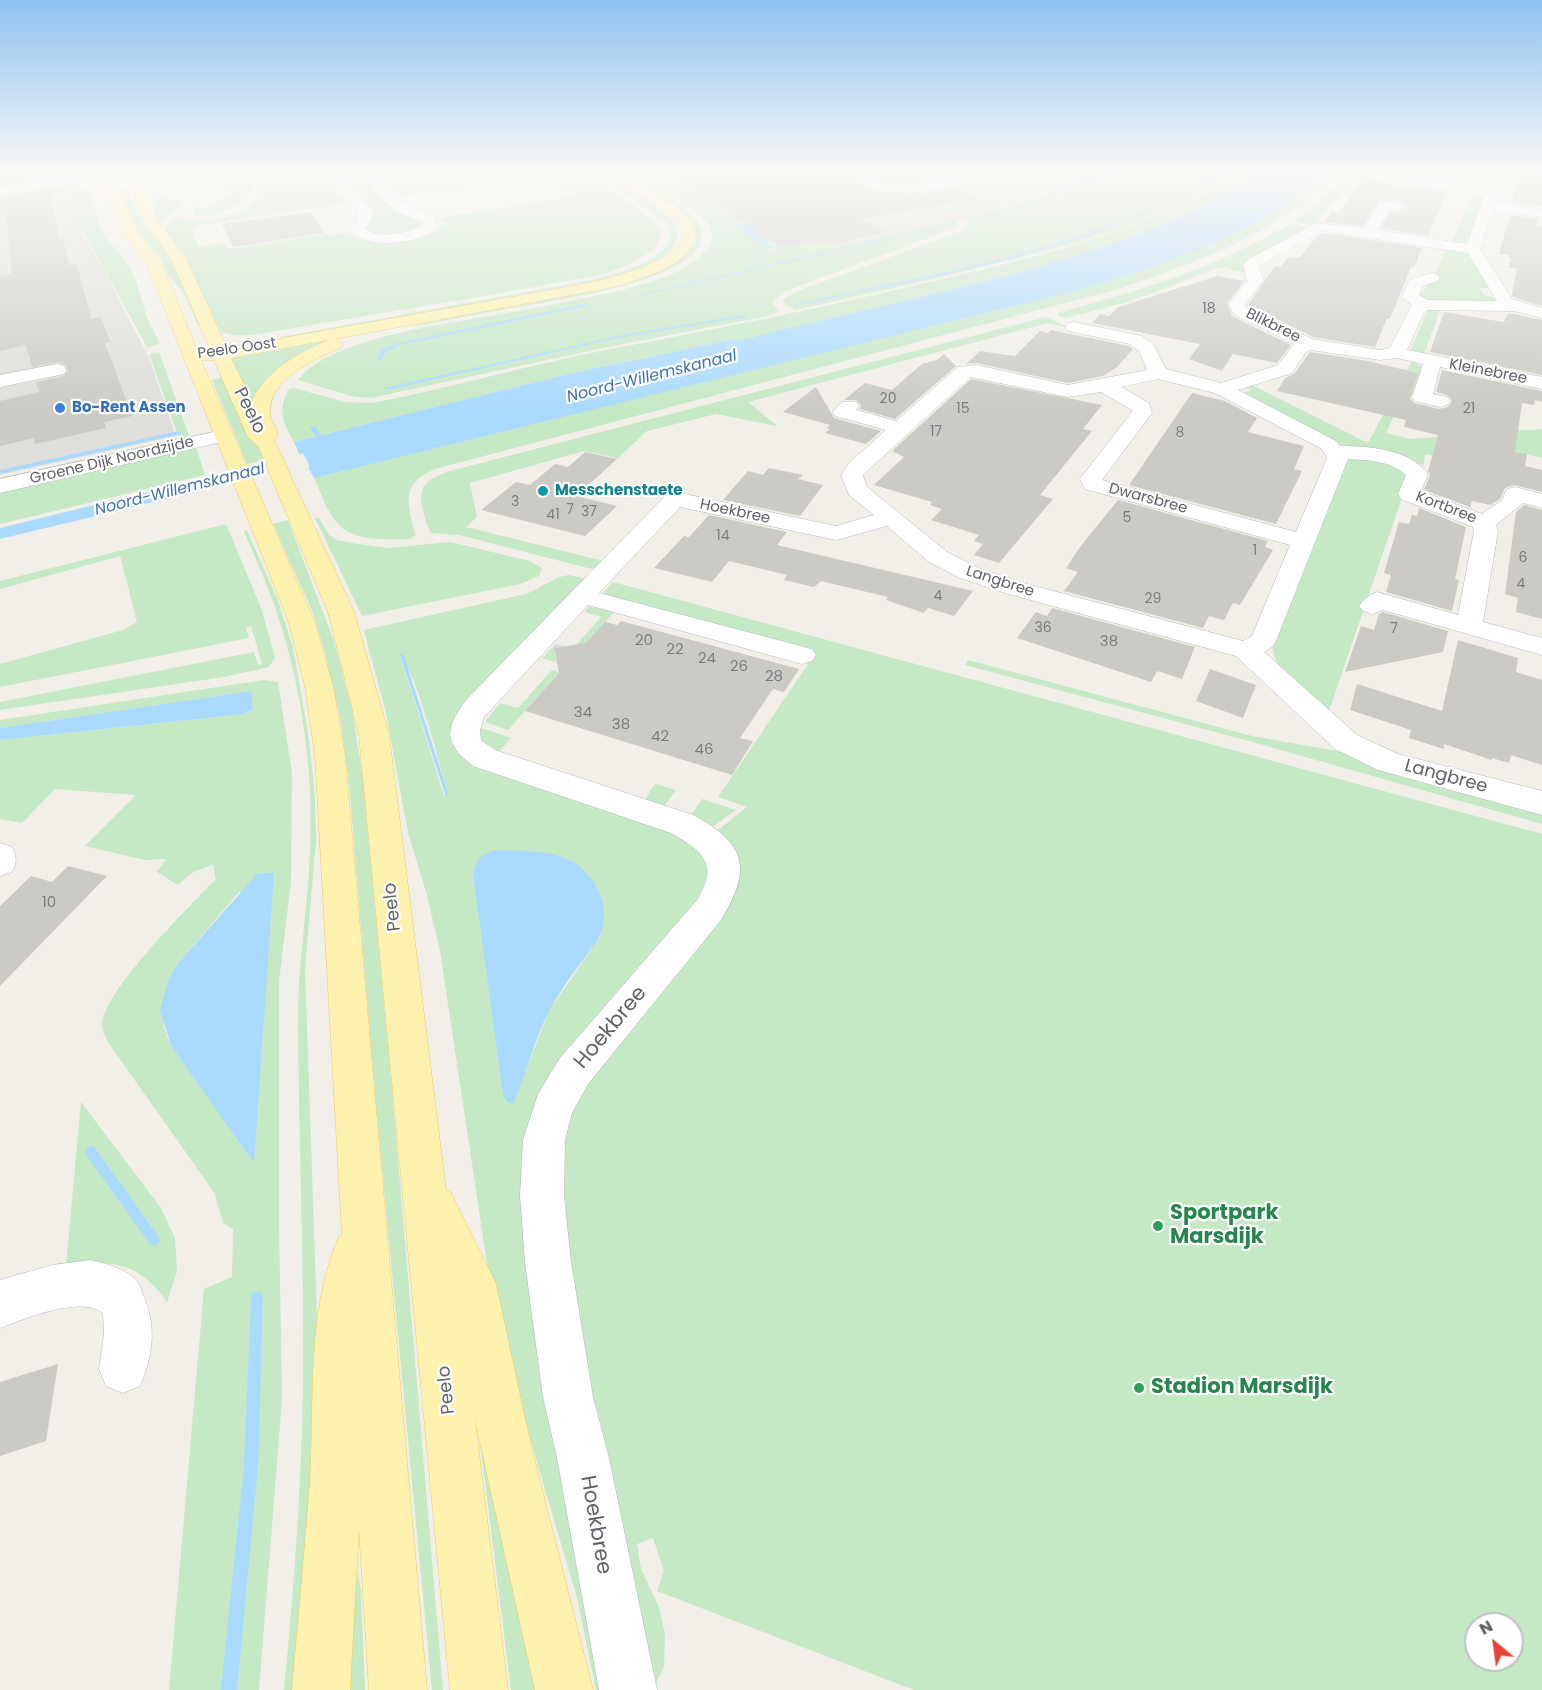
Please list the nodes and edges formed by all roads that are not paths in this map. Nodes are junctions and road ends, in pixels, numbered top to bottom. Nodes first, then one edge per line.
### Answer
1 (145, 253) edge
2 (174, 253) edge
3 (652, 253) edge
4 (679, 253) edge
5 (1272, 253) edge
6 (1475, 253) edge
7 (1432, 278) dead end
8 (1425, 305) junction
9 (1514, 306) junction
10 (1542, 313) edge
11 (443, 315) junction
12 (1074, 327) dead end
13 (1308, 344) junction
14 (219, 350) junction
15 (1397, 353) junction
16 (189, 356) junction
17 (1433, 362) junction
18 (57, 370) dead end
19 (1158, 373) junction
20 (0, 381) edge
21 (1542, 383) edge
22 (1103, 385) junction
23 (1222, 388) junction
24 (1440, 401) dead end
25 (849, 406) dead end
26 (900, 428) junction
27 (223, 436) junction
28 (1335, 452) junction
29 (275, 459) junction
30 (0, 486) edge
31 (1542, 501) edge
32 (890, 518) junction
33 (1484, 523) junction
34 (1303, 541) junction
35 (582, 596) junction
36 (1372, 606) dead end
37 (1469, 626) junction
38 (1542, 646) edge
39 (1246, 650) junction
40 (802, 655) dead end
41 (1542, 803) edge
42 (0, 856) edge
43 (0, 863) edge
44 (425, 1191) junction
45 (363, 1212) junction
46 (0, 1304) edge
47 (123, 1369) dead end
48 (321, 1690) edge
49 (398, 1690) edge
50 (479, 1690) edge
51 (564, 1690) edge
52 (628, 1690) edge

1 - 16 main road, Peelo
2 - 14 main road, Peelo
3 - 14 main road, Peelo Oost
4 - 11 main road, Peelo Oost
5 - 13 street, Blikbree
6 - 9 street
7 - 8 street
8 - 9 street
8 - 15 street
9 - 10 street
11 - 14 main road, Peelo Oost
11 - 29 main road
12 - 19 street
13 - 15 street, Kleinebree
13 - 23 street
14 - 16 main road, Peelo Oost
14 - 29 main road, Peelo
15 - 17 street, Kleinebree
16 - 27 main road, Peelo
17 - 21 street, Kleinebree
17 - 24 street, Kleinebree
18 - 20 street
19 - 22 street, Langbree
19 - 23 street, Langbree
22 - 26 street, Langbree
22 - 34 street, Dwarsbree
23 - 28 street, Langbree
25 - 26 street
26 - 32 street, Langbree
27 - 30 street, Groene Dijk Noordzijde
27 - 45 main road, Peelo
28 - 33 street, Kortbree
28 - 34 street
29 - 44 main road, Peelo
31 - 33 street, Kortbree
32 - 35 street, Hoekbree
32 - 39 street, Langbree
33 - 37 street, Kortbree
34 - 39 street
35 - 40 street
35 - 52 street, Hoekbree
36 - 37 street
37 - 38 street
39 - 41 street, Langbree
42 - 43 street
44 - 50 main road, Peelo
44 - 51 main road
45 - 48 main road
45 - 49 main road, Peelo
46 - 47 street

